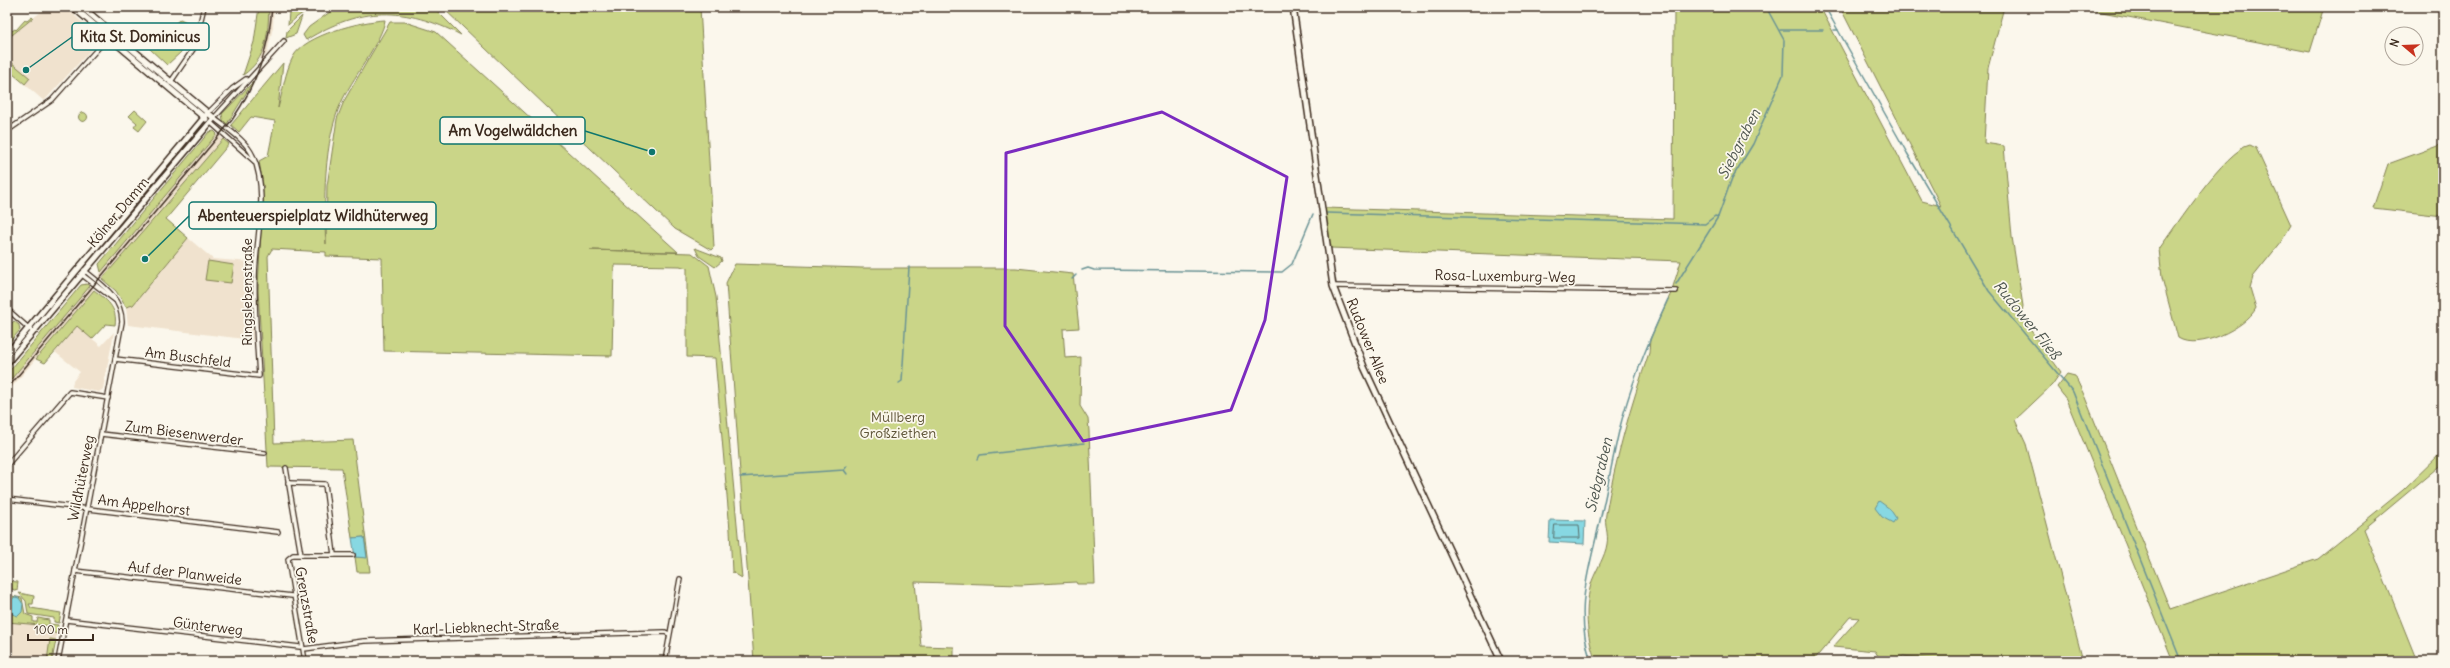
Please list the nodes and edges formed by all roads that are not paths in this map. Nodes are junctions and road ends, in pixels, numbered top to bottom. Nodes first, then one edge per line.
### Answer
1 (73, 7) edge
2 (82, 7) edge
3 (204, 7) edge
4 (1293, 7) edge
5 (110, 34) junction
6 (284, 41) dead end
7 (249, 78) junction
8 (169, 84) junction
9 (206, 115) junction
10 (214, 118) junction
11 (210, 122) junction
12 (7, 131) edge
13 (254, 161) junction
14 (81, 270) junction
15 (1333, 286) junction
16 (1676, 291) dead end
17 (7, 309) edge
18 (31, 330) junction
19 (7, 354) edge
20 (115, 359) junction
21 (7, 363) edge
22 (259, 376) joint
23 (108, 398) junction
24 (101, 434) junction
25 (265, 453) dead end
26 (7, 465) edge
27 (286, 468) dead end
28 (288, 483) junction
29 (7, 499) edge
30 (87, 509) junction
31 (278, 532) dead end
32 (301, 555) junction
33 (334, 555) junction
34 (353, 555) dead end
35 (75, 571) junction
36 (680, 579) dead end
37 (292, 596) dead end
38 (66, 620) junction
39 (669, 634) junction
40 (302, 648) junction
41 (58, 661) edge
42 (306, 661) edge
43 (665, 661) edge
44 (1501, 661) edge

1 - 5 street
2 - 5 street
3 - 8 street
4 - 15 street, Rudower Allee
5 - 8 street
5 - 12 street
6 - 7 street, Kölner Damm
7 - 9 street, Kölner Damm
7 - 10 street, Kölner Damm
8 - 9 street
9 - 10 street
9 - 11 street
9 - 14 street, Kölner Damm
10 - 11 street, Kölner Damm
10 - 13 street, Ringslebenstraße
11 - 13 street
11 - 14 street, Kölner Damm
13 - 22 street, Ringslebenstraße
14 - 18 street, Kölner Damm
14 - 20 street, Wildhüterweg
15 - 16 street, Rosa-Luxemburg-Weg
15 - 44 street, Rudower Allee
17 - 18 street
18 - 19 street, Kölner Damm
18 - 21 street, Kölner Damm
20 - 22 street, Am Buschfeld
20 - 23 street, Wildhüterweg
23 - 24 street, Wildhüterweg
23 - 26 street
24 - 25 street, Zum Biesenwerder
24 - 30 street, Wildhüterweg
27 - 28 street
28 - 32 street
28 - 33 street
29 - 30 street, Am Appelhorst
30 - 31 street, Am Appelhorst
30 - 35 street, Wildhüterweg
32 - 33 street
32 - 40 street, Grenzstraße
33 - 34 street
35 - 37 street, Auf der Planweide
35 - 38 street, Wildhüterweg
36 - 39 street
38 - 40 street, Günterweg
38 - 41 street, Wildhüterweg
39 - 40 street, Karl-Liebknecht-Straße
39 - 43 street
40 - 42 street, Grenzstraße

